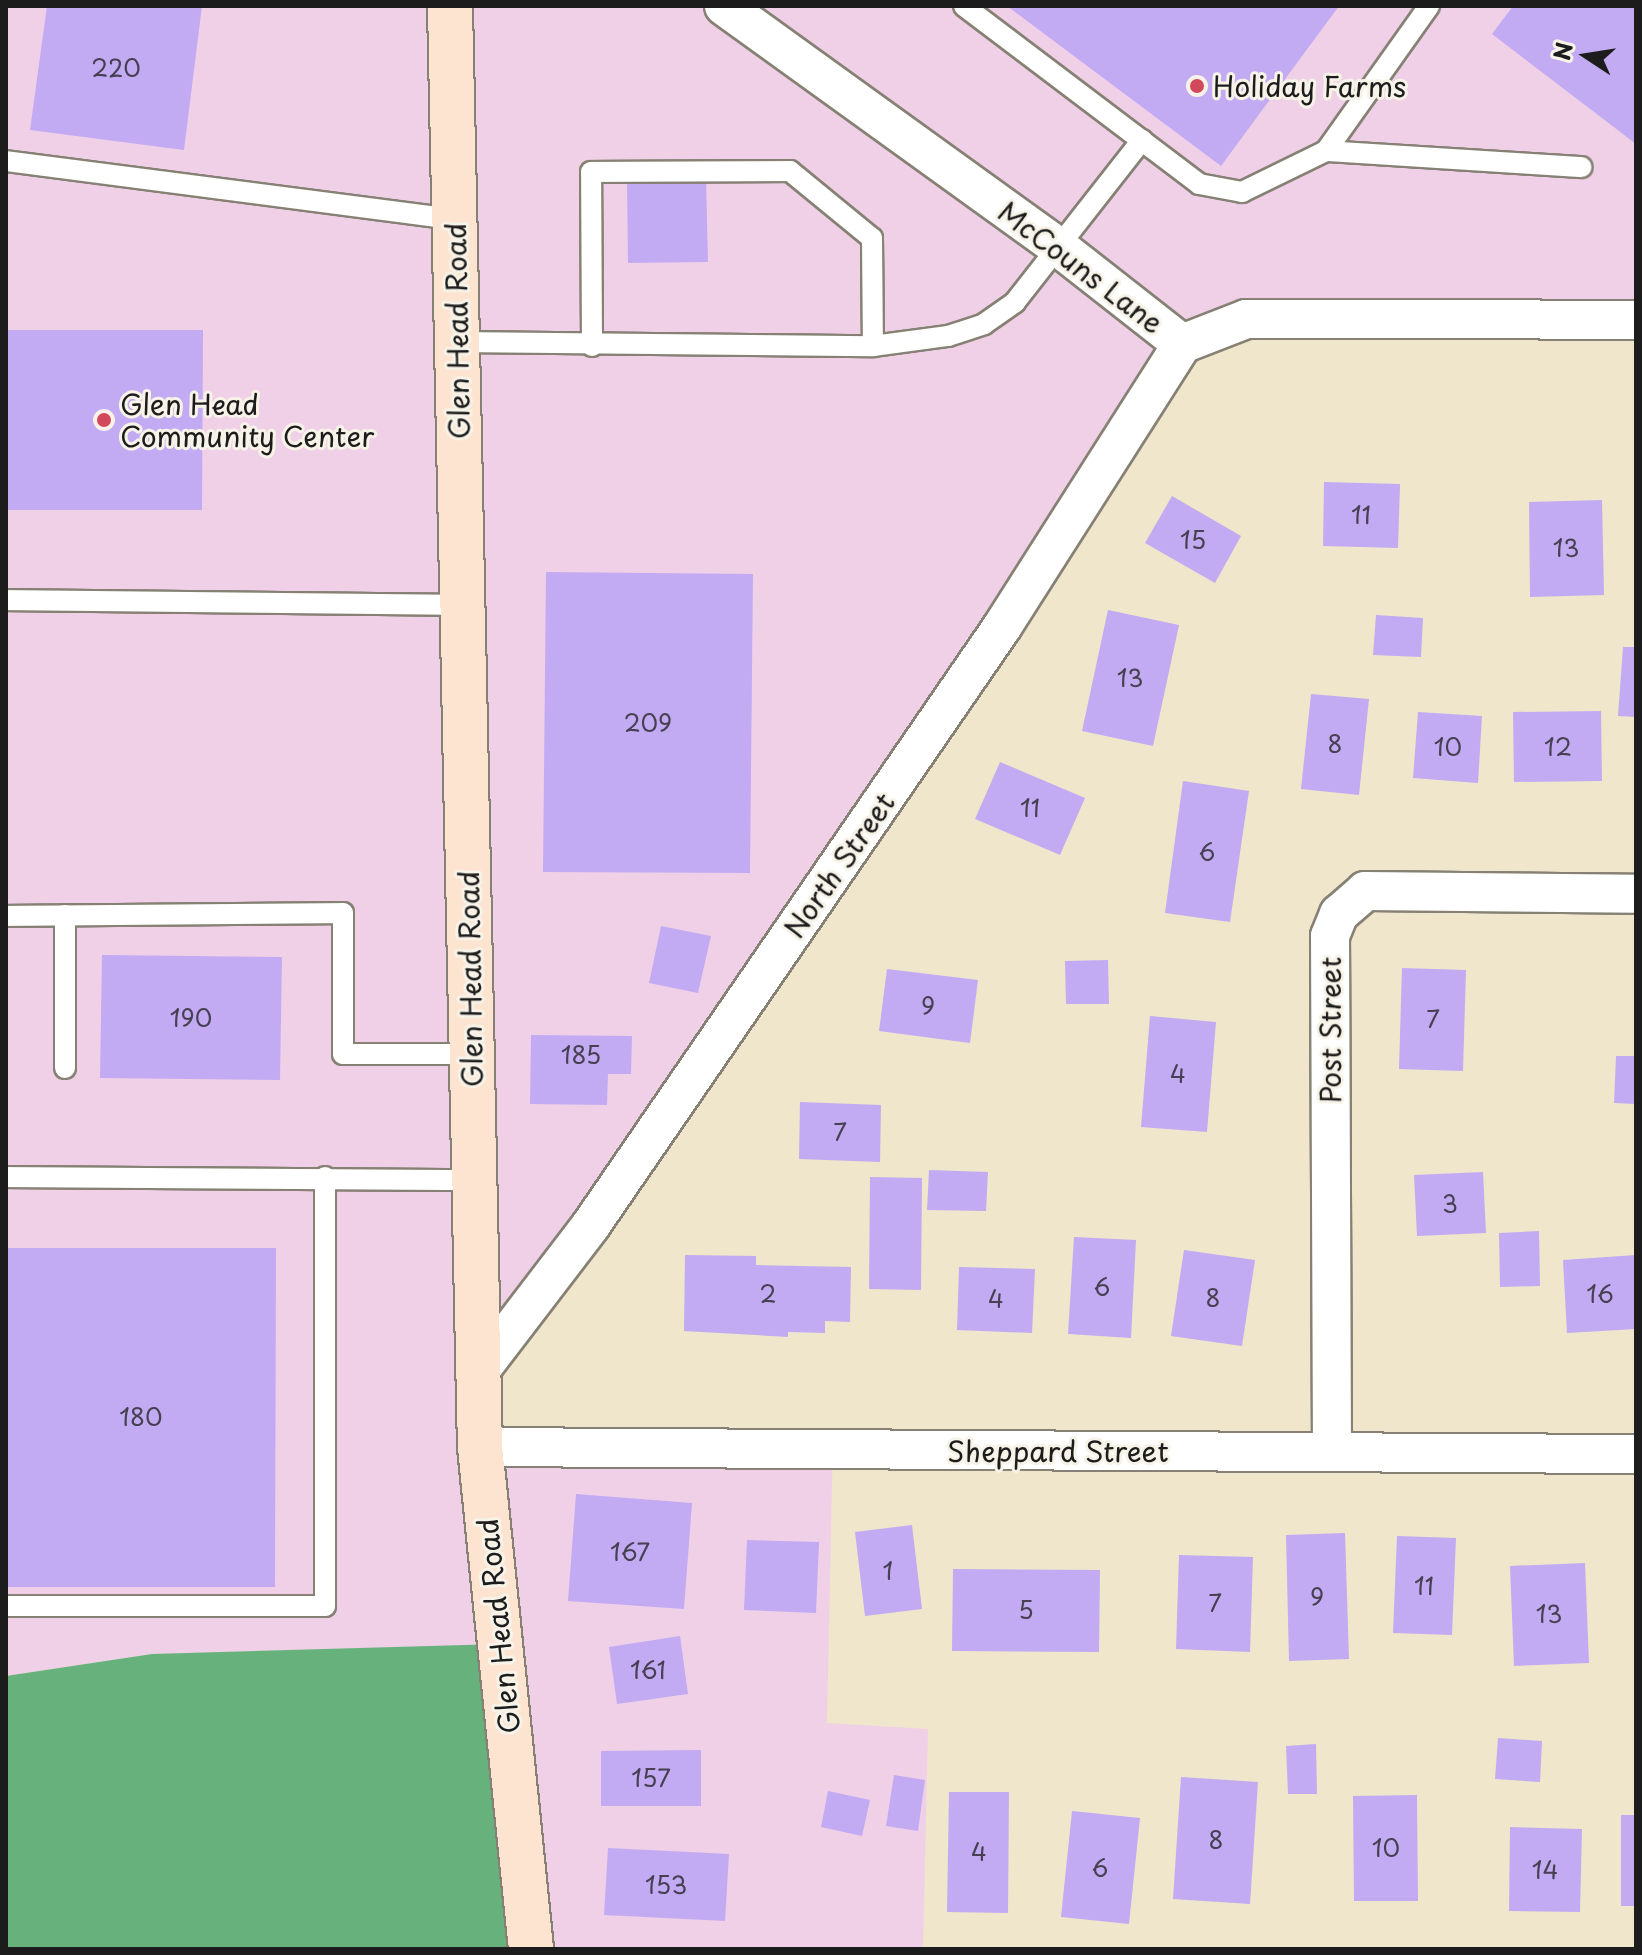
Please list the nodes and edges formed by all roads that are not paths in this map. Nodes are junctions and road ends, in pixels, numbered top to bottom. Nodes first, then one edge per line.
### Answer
1 (450, 6) edge
2 (724, 6) edge
3 (964, 6) edge
4 (1429, 6) edge
5 (1142, 140) junction
6 (1326, 151) junction
7 (6, 161) edge
8 (1581, 167) dead end
9 (454, 219) junction
10 (1061, 249) junction
11 (1636, 320) edge
12 (457, 342) junction
13 (1182, 344) junction
14 (592, 346) junction
15 (873, 346) junction
16 (6, 600) edge
17 (462, 605) junction
18 (1636, 894) edge
19 (65, 915) junction
20 (6, 916) edge
21 (472, 1054) junction
22 (65, 1068) dead end
23 (6, 1177) edge
24 (325, 1177) junction
25 (474, 1180) junction
26 (478, 1373) junction
27 (480, 1447) junction
28 (1332, 1452) junction
29 (1636, 1454) edge
30 (6, 1606) edge
31 (531, 1949) edge

1 - 9 main road, Glen Head Road
2 - 10 street, McCouns Lane
3 - 5 lane
4 - 6 lane
5 - 6 lane
5 - 10 lane
6 - 8 lane
7 - 9 lane
9 - 12 main road, Glen Head Road
10 - 13 street, McCouns Lane
10 - 15 lane
11 - 13 street, McCouns Lane
12 - 14 lane
12 - 17 main road, Glen Head Road
13 - 26 street, North Street
14 - 15 lane
14 - 15 lane
16 - 17 lane
17 - 21 main road, Glen Head Road
18 - 28 street, Post Street
19 - 20 lane
19 - 21 lane
19 - 22 lane
21 - 25 main road, Glen Head Road
23 - 24 lane
24 - 25 lane
24 - 30 lane
25 - 26 main road, Glen Head Road
26 - 27 main road, Glen Head Road
27 - 28 street, Sheppard Street
27 - 31 main road, Glen Head Road
28 - 29 street, Sheppard Street

